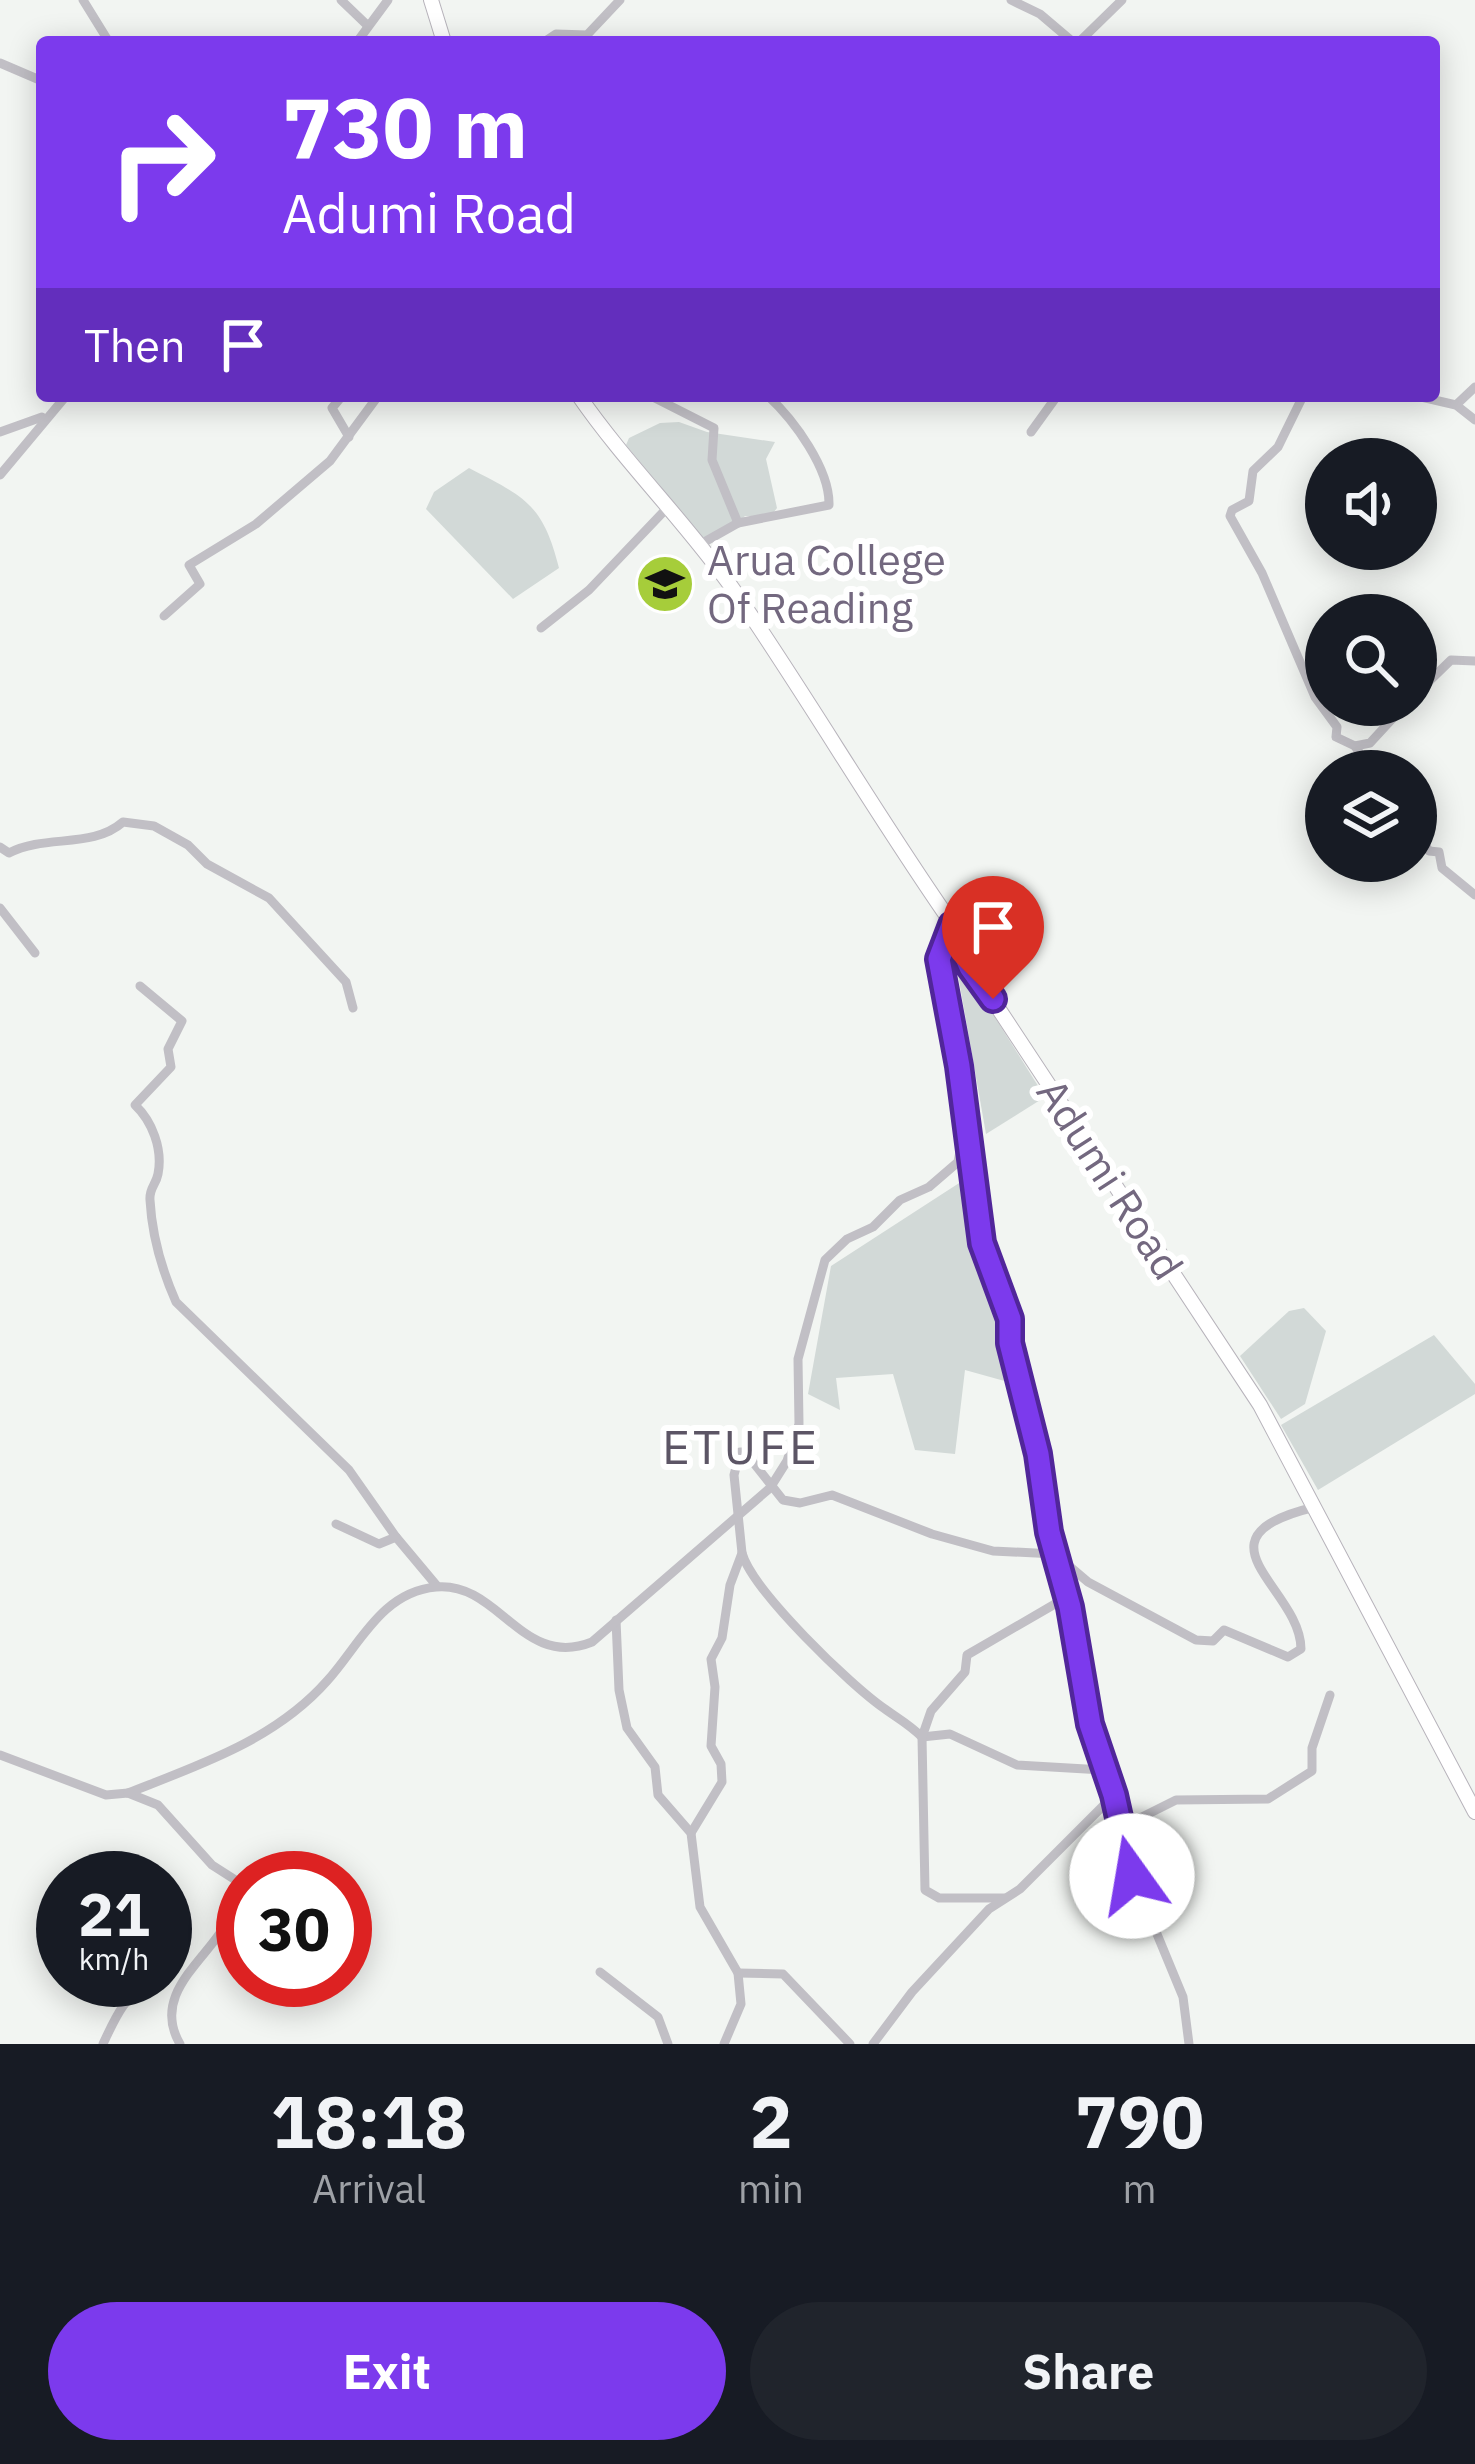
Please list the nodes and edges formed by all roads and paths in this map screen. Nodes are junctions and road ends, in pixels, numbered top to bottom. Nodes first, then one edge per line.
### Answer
1 (82, 0) edge
2 (341, 0) edge
3 (388, 0) edge
4 (431, 0) edge
5 (620, 0) edge
6 (1011, 0) edge
7 (1122, 0) edge
8 (367, 25) junction
9 (105, 36) edge
10 (361, 36) edge
11 (442, 36) edge
12 (585, 36) edge
13 (1068, 36) edge
14 (1083, 36) edge
15 (0, 63) edge
16 (36, 78) edge
17 (1475, 387) edge
18 (1440, 401) edge
19 (49, 402) edge
20 (60, 402) edge
21 (337, 402) edge
22 (368, 402) edge
23 (583, 402) edge
24 (663, 402) edge
25 (774, 402) edge
26 (1053, 402) edge
27 (1300, 402) edge
28 (1456, 405) junction
29 (50, 411) junction
30 (1475, 420) edge
31 (0, 432) edge
32 (1031, 432) dead end
33 (349, 437) junction
34 (0, 475) edge
35 (669, 506) junction
36 (738, 523) junction
37 (699, 545) junction
38 (164, 616) dead end
39 (541, 628) dead end
40 (1475, 661) edge
41 (1437, 674) edge
42 (1386, 726) edge
43 (1355, 746) junction
44 (1358, 750) edge
45 (0, 847) edge
46 (1437, 853) edge
47 (1475, 895) edge
48 (0, 908) edge
49 (952, 925) junction
50 (35, 952) dead end
51 (140, 986) dead end
52 (353, 1008) dead end
53 (966, 1120) junction
54 (770, 1488) junction
55 (1315, 1508) junction
56 (738, 1516) junction
57 (336, 1524) dead end
58 (396, 1537) junction
59 (742, 1553) junction
60 (1055, 1554) junction
61 (437, 1586) junction
62 (1067, 1597) junction
63 (616, 1620) junction
64 (1330, 1695) dead end
65 (922, 1737) junction
66 (0, 1755) edge
67 (1103, 1770) junction
68 (128, 1793) junction
69 (1114, 1795) junction
70 (1475, 1812) edge
71 (1119, 1815) junction
72 (692, 1833) junction
73 (1004, 1898) junction
74 (192, 1970) edge
75 (600, 1972) dead end
76 (738, 1973) junction
77 (121, 2007) edge
78 (172, 2007) edge
79 (103, 2044) edge
80 (180, 2044) edge
81 (668, 2044) edge
82 (724, 2044) edge
83 (850, 2044) edge
84 (873, 2044) edge
85 (1189, 2044) edge

1 - 9 street
2 - 8 street
3 - 8 street
4 - 11 main road
5 - 12 street
6 - 13 street
7 - 14 street
8 - 10 street
15 - 16 street
17 - 28 street
18 - 28 street
19 - 29 street
20 - 29 street
21 - 33 street
22 - 33 street
23 - 35 main road, Adumi Road
24 - 36 street
25 - 36 street
26 - 32 street
27 - 43 street
28 - 30 street
29 - 31 street
29 - 34 street
33 - 38 street
35 - 37 main road, Adumi Road
35 - 39 street
36 - 37 street
37 - 49 main road, Adumi Road
40 - 41 street
42 - 43 street
43 - 44 street
45 - 52 street
46 - 47 street
48 - 50 street
49 - 53 street
49 - 55 main road, Adumi Road
51 - 58 street
53 - 54 street
53 - 60 street
54 - 56 street
54 - 56 street
54 - 60 street
55 - 60 street
55 - 70 main road, Adumi Road
56 - 59 street
56 - 63 street
57 - 58 street
58 - 61 street
59 - 65 street
59 - 72 street
60 - 62 street
61 - 63 street
61 - 68 street
62 - 65 street
62 - 67 street
63 - 72 street
64 - 71 street
65 - 67 street
65 - 73 street
66 - 68 street
67 - 69 street
68 - 74 street
69 - 71 street
69 - 73 street
71 - 85 street
72 - 76 street
73 - 84 street
75 - 81 street
76 - 82 street
76 - 83 street
77 - 79 street
78 - 80 street

